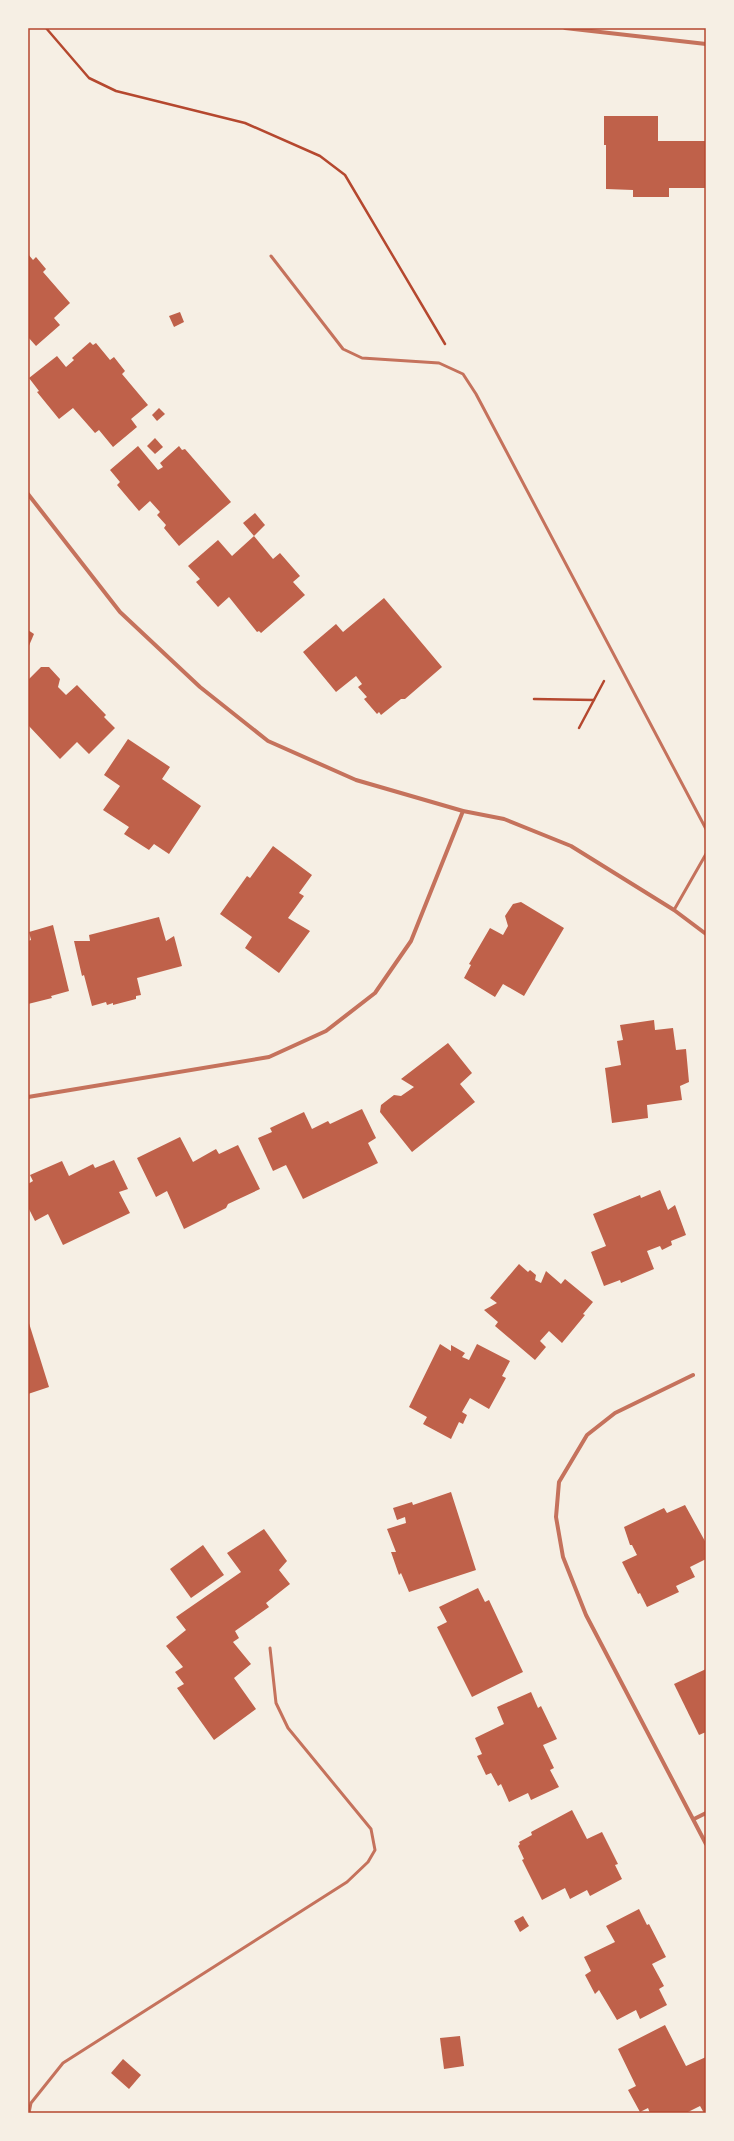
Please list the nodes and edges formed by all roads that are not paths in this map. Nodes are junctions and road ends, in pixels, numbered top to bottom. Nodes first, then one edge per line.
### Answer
1 (565, 28) edge
2 (706, 44) edge
3 (271, 256) dead end
4 (28, 494) edge
5 (463, 811) junction
6 (706, 829) edge
7 (706, 854) edge
8 (674, 910) junction
9 (706, 934) edge
10 (28, 1097) edge
11 (693, 1375) dead end
12 (270, 1648) dead end
13 (706, 1813) edge
14 (694, 1819) junction
15 (706, 1844) edge
16 (29, 2113) edge

1 - 2 street
3 - 6 lane
4 - 5 street
5 - 8 street
5 - 10 street
7 - 8 lane
8 - 9 street
11 - 14 street
12 - 16 lane
13 - 14 street
14 - 15 street

